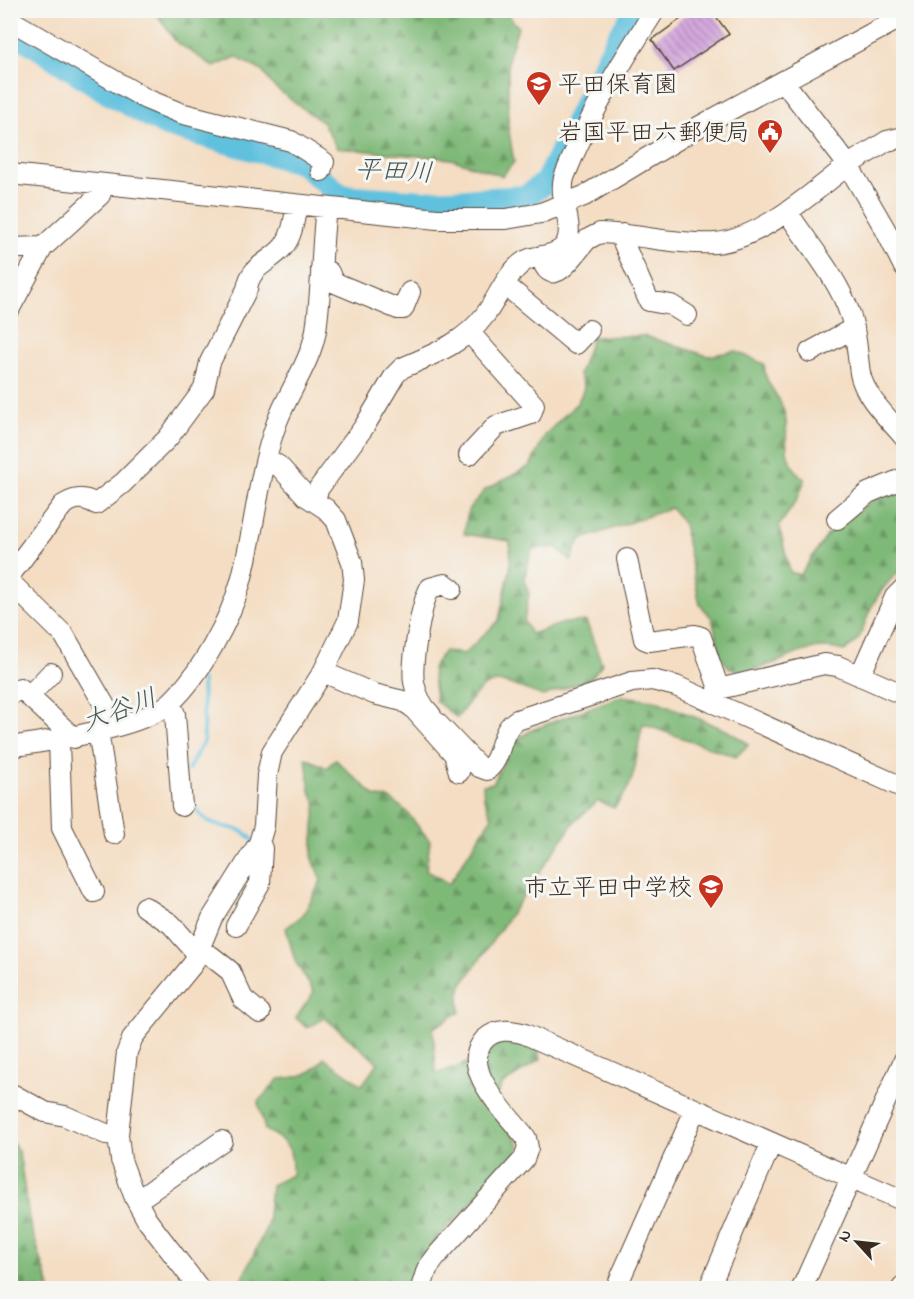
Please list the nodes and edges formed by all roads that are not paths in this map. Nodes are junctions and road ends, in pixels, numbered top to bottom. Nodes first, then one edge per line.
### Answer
1 (655, 10) edge
2 (903, 16) edge
3 (10, 20) edge
4 (784, 82) junction
5 (901, 142) edge
6 (848, 165) junction
7 (321, 171) dead end
8 (10, 174) edge
9 (104, 184) junction
10 (563, 204) junction
11 (297, 205) junction
12 (326, 208) junction
13 (788, 213) junction
14 (623, 234) junction
15 (43, 247) junction
16 (10, 248) edge
17 (541, 256) junction
18 (903, 267) edge
19 (321, 269) junction
20 (504, 284) junction
21 (410, 292) dead end
22 (10, 308) edge
23 (687, 315) dead end
24 (854, 328) junction
25 (589, 330) dead end
26 (470, 333) junction
27 (810, 352) dead end
28 (903, 437) edge
29 (469, 455) dead end
30 (266, 458) junction
31 (903, 478) edge
32 (314, 501) junction
33 (837, 519) dead end
34 (627, 559) dead end
35 (10, 575) edge
36 (10, 582) edge
37 (903, 588) edge
38 (452, 589) dead end
39 (323, 672) junction
40 (51, 673) dead end
41 (860, 676) junction
42 (20, 696) edge
43 (716, 696) junction
44 (903, 696) edge
45 (173, 707) junction
46 (433, 724) junction
47 (103, 733) junction
48 (63, 745) junction
49 (10, 747) edge
50 (459, 772) dead end
51 (903, 788) edge
52 (182, 806) dead end
53 (114, 834) dead end
54 (259, 843) junction
55 (94, 892) dead end
56 (145, 907) dead end
57 (236, 926) dead end
58 (198, 952) junction
59 (260, 1012) dead end
60 (903, 1060) edge
61 (10, 1093) edge
62 (694, 1110) junction
63 (118, 1135) junction
64 (222, 1141) dead end
65 (771, 1144) junction
66 (851, 1178) junction
67 (135, 1198) junction
68 (903, 1201) edge
69 (426, 1287) edge
70 (200, 1288) edge
71 (616, 1288) edge
72 (709, 1288) edge
73 (802, 1288) edge

1 - 10 street
2 - 4 street
3 - 7 street
4 - 6 street
4 - 10 street
5 - 6 street
6 - 13 street
6 - 18 street
8 - 9 street
9 - 11 street
9 - 15 street
10 - 12 street
10 - 17 street
11 - 12 street
11 - 35 street
12 - 19 street
13 - 14 street
13 - 24 street
14 - 17 street
14 - 23 street
15 - 16 street
15 - 22 street
17 - 20 street
19 - 21 street
19 - 30 street
20 - 25 street
20 - 26 street
24 - 27 street
24 - 28 street
26 - 29 street
26 - 32 street
30 - 32 street
30 - 45 street
31 - 33 street
32 - 39 street
34 - 43 street
36 - 47 street
37 - 41 street
38 - 46 street
39 - 46 street
39 - 54 street
40 - 42 street
41 - 43 street
41 - 44 street
42 - 48 street
43 - 46 street
43 - 51 street
45 - 47 street
45 - 52 street
46 - 50 street
47 - 48 street
47 - 53 street
48 - 49 street
48 - 55 street
54 - 57 street
54 - 58 street
56 - 58 street
58 - 59 street
58 - 63 street
60 - 66 street
61 - 63 street
62 - 65 street
62 - 69 street
62 - 71 street
63 - 67 street
64 - 67 street
65 - 66 street
65 - 72 street
66 - 68 street
66 - 73 street
67 - 70 street

